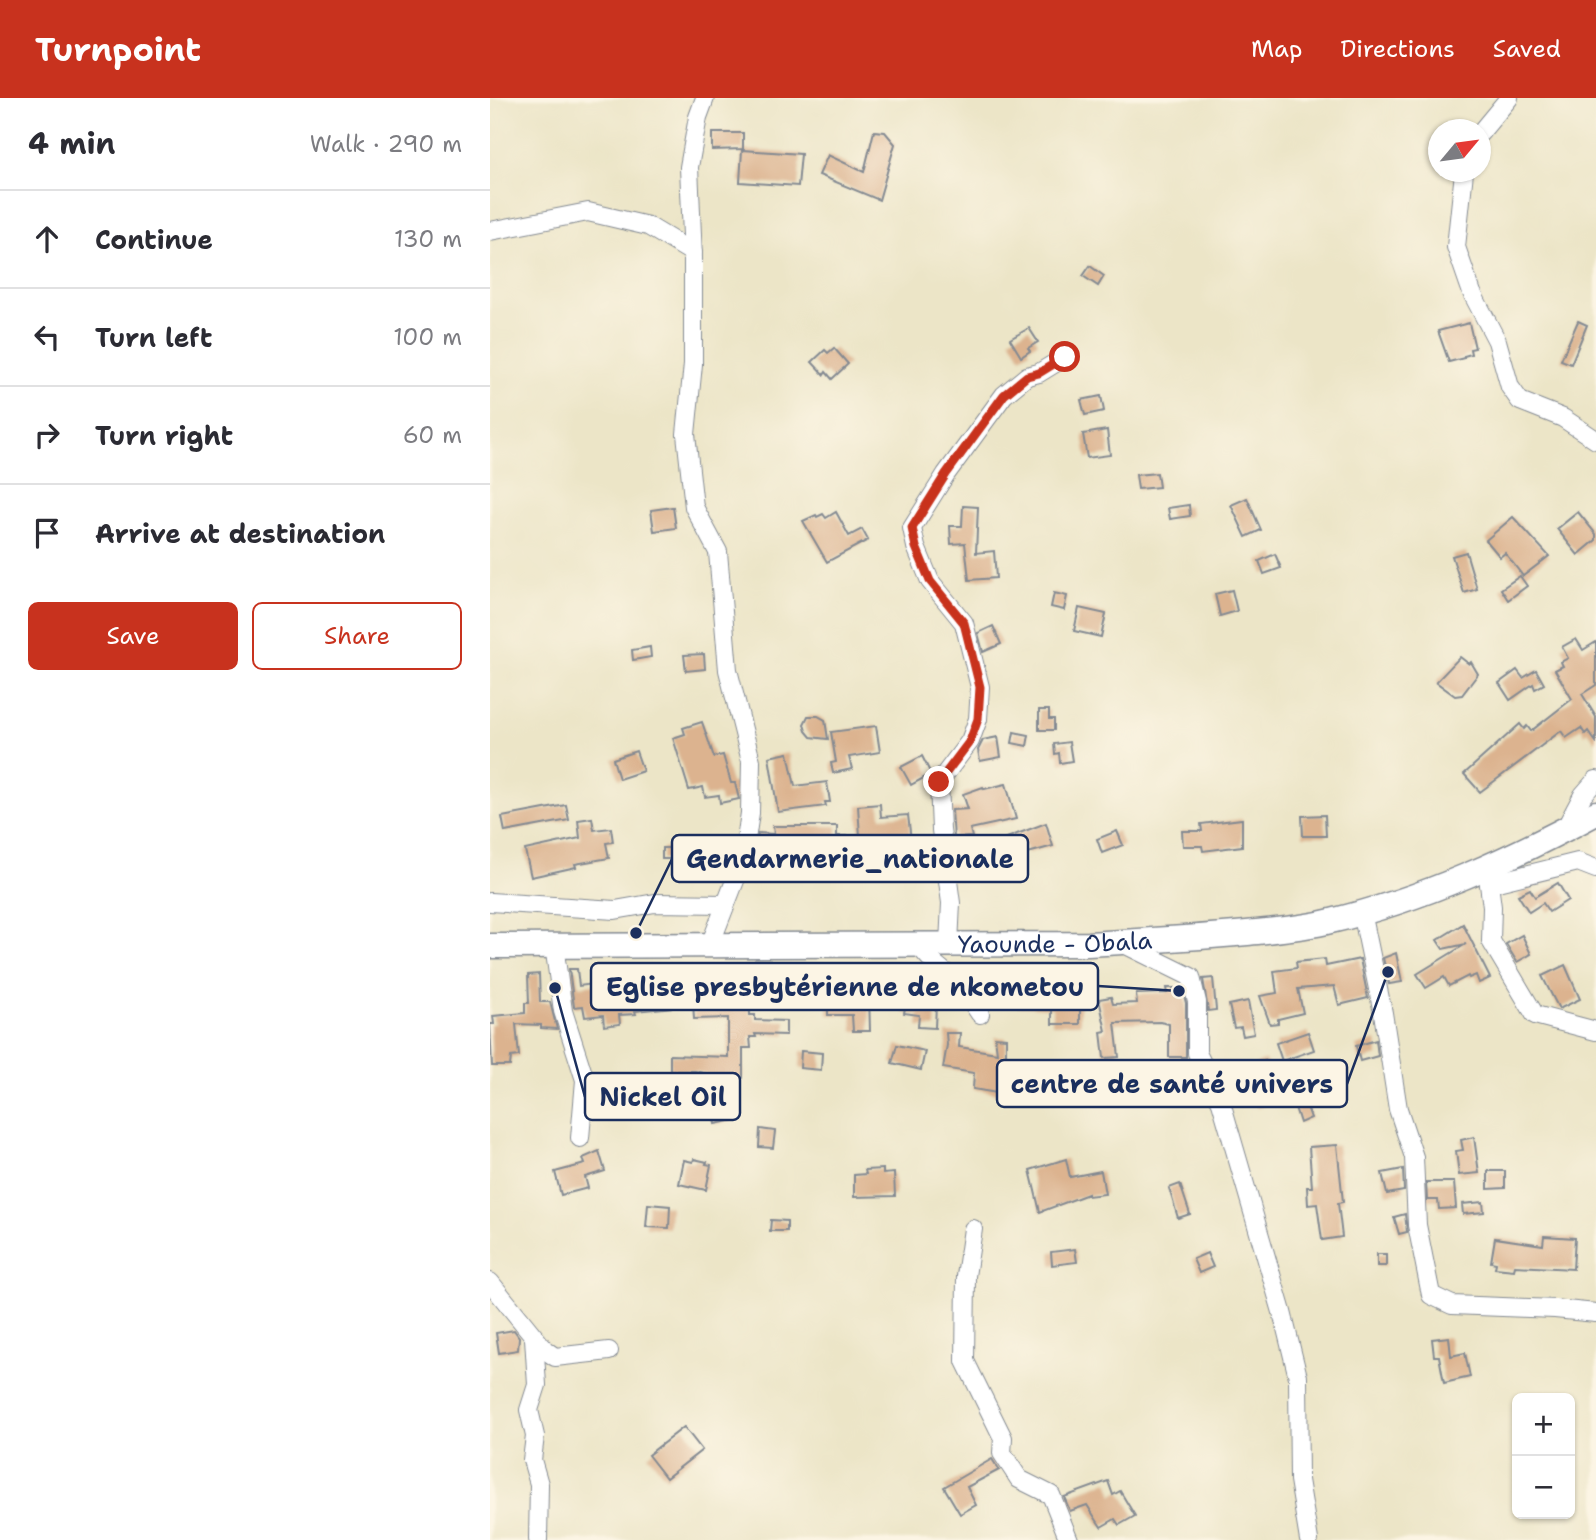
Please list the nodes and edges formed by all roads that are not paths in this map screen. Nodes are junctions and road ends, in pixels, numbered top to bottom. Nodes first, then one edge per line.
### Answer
1 (705, 98) edge
2 (1509, 98) edge
3 (1491, 120) edge
4 (1463, 182) edge
5 (490, 231) edge
6 (693, 253) junction
7 (1065, 357) dead end
8 (1596, 440) edge
9 (1596, 780) edge
10 (1596, 813) edge
11 (1565, 829) junction
12 (1596, 869) edge
13 (1490, 874) junction
14 (490, 902) edge
15 (725, 904) junction
16 (1362, 912) junction
17 (1121, 942) junction
18 (710, 944) junction
19 (917, 944) junction
20 (949, 944) junction
21 (554, 945) junction
22 (490, 946) edge
23 (980, 1014) dead end
24 (1596, 1031) edge
25 (580, 1138) dead end
26 (972, 1229) dead end
27 (490, 1282) edge
28 (1596, 1313) edge
29 (534, 1338) junction
30 (609, 1351) dead end
31 (538, 1540) edge
32 (1069, 1540) edge
33 (1309, 1540) edge

1 - 6 street
2 - 3 street
4 - 8 street
5 - 6 street
6 - 15 street
7 - 20 street
9 - 11 street
10 - 11 highway, Yaounde - Obala
11 - 13 highway, Yaounde - Obala
12 - 13 street
13 - 16 highway, Yaounde - Obala
13 - 24 street
14 - 15 street
15 - 18 street
16 - 17 highway, Yaounde - Obala
16 - 28 street
17 - 20 highway, Yaounde - Obala
17 - 33 street
18 - 19 highway, Yaounde - Obala
18 - 21 highway, Yaounde - Obala
19 - 20 highway, Yaounde - Obala
19 - 23 street
21 - 22 highway, Yaounde - Obala
21 - 25 street
26 - 32 street
27 - 29 street
29 - 30 street
29 - 31 street

